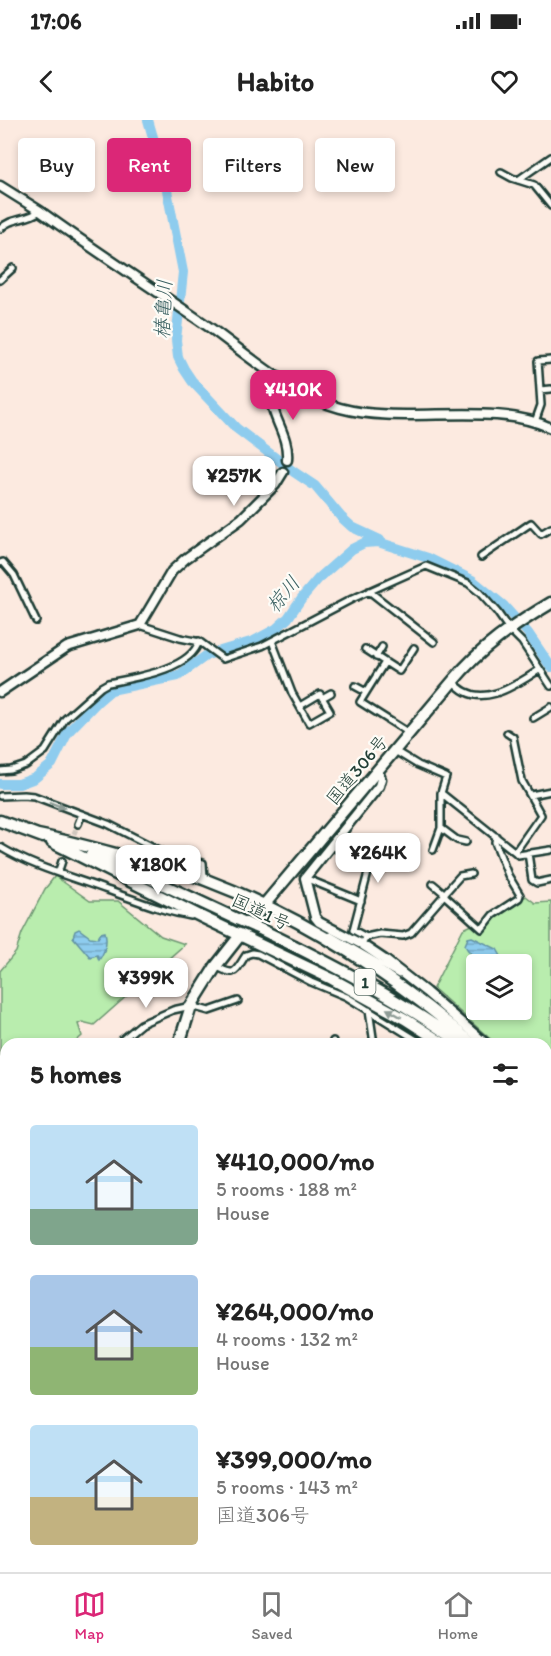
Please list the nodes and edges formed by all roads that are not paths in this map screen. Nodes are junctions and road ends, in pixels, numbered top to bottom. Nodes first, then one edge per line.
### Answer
1 (551, 156) edge
2 (501, 172) dead end
3 (518, 180) junction
4 (0, 186) edge
5 (551, 206) edge
6 (40, 211) junction
7 (0, 229) edge
8 (13, 268) dead end
9 (0, 280) edge
10 (551, 360) edge
11 (278, 376) junction
12 (551, 389) edge
13 (540, 390) junction
14 (535, 422) junction
15 (551, 428) edge
16 (287, 460) joint
17 (283, 472) joint
18 (551, 528) edge
19 (481, 557) dead end
20 (0, 563) edge
21 (369, 591) junction
22 (551, 603) edge
23 (36, 621) dead end
24 (140, 625) junction
25 (509, 629) junction
26 (272, 641) junction
27 (201, 642) junction
28 (434, 642) dead end
29 (382, 647) dead end
30 (414, 648) dead end
31 (365, 649) dead end
32 (376, 657) junction
33 (385, 662) junction
34 (539, 670) junction
35 (453, 681) junction
36 (355, 686) dead end
37 (551, 686) edge
38 (0, 692) edge
39 (366, 692) junction
40 (331, 693) dead end
41 (322, 698) junction
42 (300, 706) junction
43 (551, 707) edge
44 (533, 718) dead end
45 (409, 733) junction
46 (507, 733) dead end
47 (395, 751) junction
48 (0, 771) edge
49 (378, 772) junction
50 (551, 791) edge
51 (441, 793) junction
52 (531, 795) junction
53 (0, 796) edge
54 (82, 814) junction
55 (0, 821) edge
56 (78, 824) tunnel mouth
57 (441, 828) junction
58 (38, 835) junction
59 (496, 836) junction
60 (466, 842) dead end
61 (331, 845) junction
62 (0, 847) edge
63 (433, 850) dead end
64 (551, 850) edge
65 (515, 852) junction
66 (528, 854) junction
67 (62, 861) dead end
68 (58, 873) junction
69 (471, 874) dead end
70 (304, 878) junction
71 (204, 879) junction
72 (551, 880) edge
73 (433, 884) dead end
74 (444, 894) junction
75 (362, 901) junction
76 (264, 905) junction
77 (202, 917) junction
78 (311, 930) junction
79 (241, 935) junction
80 (364, 941) junction
81 (216, 966) junction
82 (426, 992) junction
83 (238, 1001) dead end
84 (191, 1005) junction
85 (369, 1010) junction
86 (124, 1038) edge
87 (181, 1038) edge
88 (373, 1038) edge
89 (413, 1038) edge
90 (435, 1038) edge
91 (453, 1038) edge
92 (466, 1038) edge
93 (479, 1038) edge

1 - 3 street
2 - 3 street
3 - 5 street
4 - 6 street
6 - 7 street
6 - 11 street
8 - 9 street
10 - 13 street
11 - 14 street
11 - 16 street
12 - 13 street
13 - 14 street
14 - 15 street
16 - 17 street
17 - 24 street
18 - 19 street
20 - 23 street
21 - 25 street
21 - 26 street
21 - 28 street
22 - 25 highway, 国道306号
24 - 27 street
24 - 38 street
25 - 34 street
25 - 35 highway, 国道306号
26 - 27 street
26 - 42 street
27 - 48 street
29 - 32 street
30 - 33 street
31 - 32 street
32 - 33 street
33 - 39 street
34 - 35 street
34 - 37 street
35 - 45 highway, 国道306号
36 - 39 street
39 - 45 street
40 - 41 street
41 - 42 street
41 - 42 street
43 - 44 street
45 - 47 highway, 国道306号
46 - 52 street
47 - 49 highway, 国道306号
47 - 51 street
49 - 61 street
49 - 76 highway, 国道306号
50 - 52 street
51 - 57 street
51 - 59 street
52 - 65 street
53 -> 54 street
54 - 56 street
54 - 71 street
55 - 58 highway, 国道1号 / 1
57 - 60 street
57 - 63 street
58 - 71 highway
58 - 77 highway
58 - 91 highway, 国道1号 / 1, bridge
59 - 65 street
59 - 74 street
61 - 70 street
61 - 75 street
62 - 68 street
64 - 66 street
65 - 66 street
66 - 72 street
67 - 68 street
68 - 77 street
69 - 74 street
70 - 75 street
70 - 80 street
71 - 76 highway
73 - 74 street
74 - 80 street
75 - 80 street
76 - 78 highway
76 - 79 highway, 国道306号
77 - 79 highway
78 - 82 street
78 - 92 highway
79 - 81 highway, 国道306号
90 -> 79 highway
80 - 82 street
81 - 84 highway, 国道306号
81 - 85 street
82 - 93 street
83 - 84 street
84 - 86 street
84 - 87 highway, 国道306号
85 - 88 street
85 - 89 street

